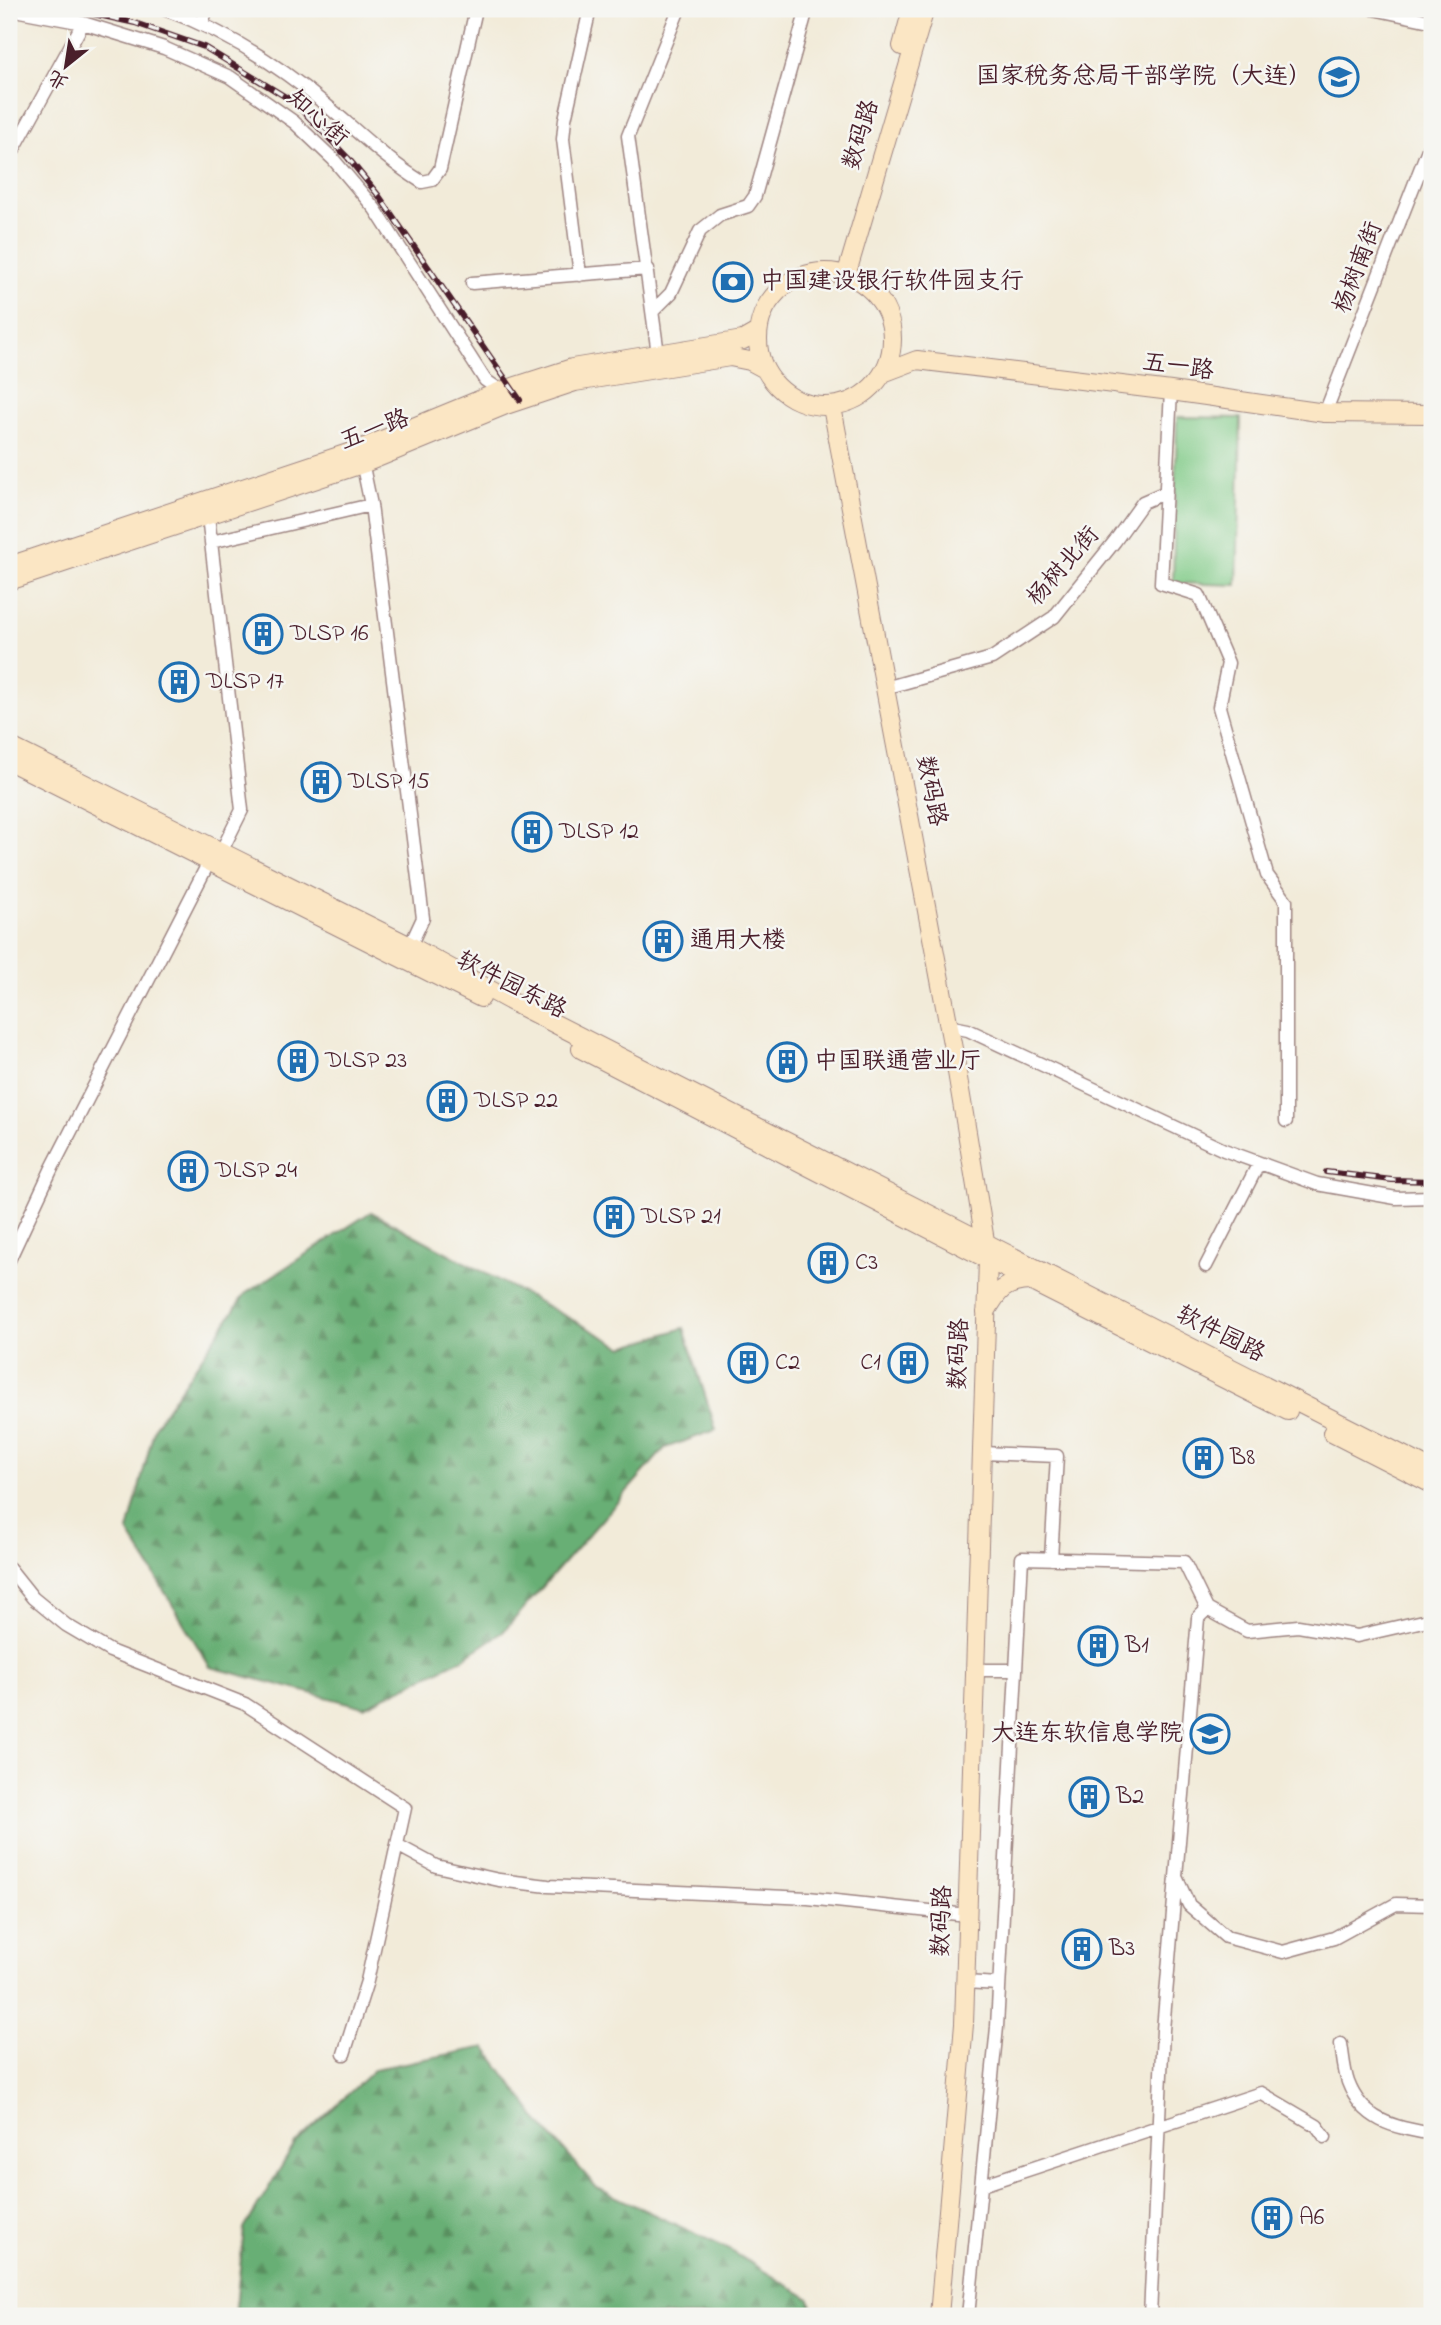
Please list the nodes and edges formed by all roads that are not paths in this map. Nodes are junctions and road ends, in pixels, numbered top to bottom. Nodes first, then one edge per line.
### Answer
1 (9, 9) edge
2 (164, 9) edge
3 (208, 9) edge
4 (476, 9) edge
5 (590, 9) edge
6 (678, 9) edge
7 (807, 9) edge
8 (912, 9) edge
9 (925, 9) edge
10 (1373, 9) edge
11 (1425, 20) dead end
12 (83, 23) junction
13 (202, 23) junction
14 (1432, 139) edge
15 (9, 158) edge
16 (648, 269) junction
17 (841, 274) junction
18 (580, 275) junction
19 (471, 283) dead end
20 (653, 311) junction
21 (757, 332) junction
22 (892, 336) junction
23 (658, 354) junction
24 (917, 360) junction
25 (763, 368) junction
26 (883, 373) junction
27 (501, 391) junction
28 (1171, 391) junction
29 (832, 407) junction
30 (1325, 413) junction
31 (1432, 414) edge
32 (361, 456) junction
33 (1166, 492) junction
34 (371, 505) junction
35 (209, 509) junction
36 (211, 542) junction
37 (9, 566) edge
38 (9, 581) edge
39 (885, 688) junction
40 (9, 746) edge
41 (9, 761) edge
42 (215, 854) junction
43 (410, 946) junction
44 (948, 1026) junction
45 (1286, 1121) dead end
46 (1259, 1163) junction
47 (1432, 1197) edge
48 (979, 1200) junction
49 (953, 1225) junction
50 (987, 1251) junction
51 (9, 1260) edge
52 (1206, 1266) dead end
53 (1030, 1281) junction
54 (986, 1312) junction
55 (982, 1453) junction
56 (1432, 1470) edge
57 (1432, 1484) edge
58 (1051, 1559) junction
59 (9, 1568) edge
60 (1207, 1609) junction
61 (1432, 1619) edge
62 (975, 1670) junction
63 (1016, 1670) junction
64 (397, 1845) junction
65 (1177, 1879) junction
66 (1432, 1905) edge
67 (967, 1915) junction
68 (965, 1982) junction
69 (999, 1984) junction
70 (1341, 2044) dead end
71 (344, 2054) dead end
72 (1159, 2126) junction
73 (1432, 2134) edge
74 (1325, 2137) dead end
75 (982, 2185) junction
76 (939, 2316) edge
77 (968, 2316) edge
78 (1150, 2316) edge

1 - 12 street, 知心街
2 - 13 street
3 - 13 street
4 - 13 street
5 - 18 street
6 - 16 street
7 - 20 street
8 - 17 main road, 数码路
9 - 17 main road, 数码路
10 - 11 street
12 - 15 street
12 - 27 street, 知心街
14 - 30 street, 杨树南街
16 - 18 street
16 - 20 street
17 - 21 main road
17 - 22 main road
18 - 19 street
20 - 23 street
21 - 23 main road, 五一路
21 - 25 main road
22 - 24 main road
22 - 26 main road
23 - 27 main road, 五一路
24 - 26 main road
24 - 28 main road, 五一路
25 - 29 main road
25 - 32 main road, 五一路
26 - 29 main road
27 - 32 main road, 五一路
28 - 30 main road, 五一路
28 - 33 street
29 - 39 main road, 数码路
30 - 31 main road, 五一路
32 - 34 street
32 - 35 main road, 五一路
33 - 39 street, 杨树北街
33 - 45 street
34 - 36 street
34 - 43 street
35 - 36 street
35 - 37 main road, 五一路
35 - 38 main road, 五一路
36 - 42 street
39 - 44 main road, 数码路
40 - 42 main road, 软件园东路
41 - 42 main road, 软件园东路
42 - 43 main road, 软件园东路
42 - 50 main road, 软件园东路
42 - 51 street
43 - 49 main road, 软件园东路
44 - 46 street
44 - 48 main road, 数码路
46 - 47 street
46 - 52 street
48 - 49 main road
48 - 50 main road, 数码路
49 - 50 main road, 软件园东路
50 - 53 main road, 软件园路
50 - 54 main road, 数码路
50 - 56 main road, 软件园路
53 - 54 main road
53 - 57 main road, 软件园路
54 - 55 main road, 数码路
55 - 58 street
55 - 62 main road, 数码路
58 - 60 street
58 - 63 street
59 - 64 street
60 - 61 street
60 - 65 street
62 - 63 street
62 - 67 main road, 数码路
63 - 69 street
64 - 67 street
64 - 71 street
65 - 66 street
65 - 72 street
67 - 68 main road, 数码路
68 - 69 street
68 - 76 main road, 数码路
69 - 75 street
70 - 73 street
72 - 74 street
72 - 75 street
72 - 78 street
75 - 77 street

